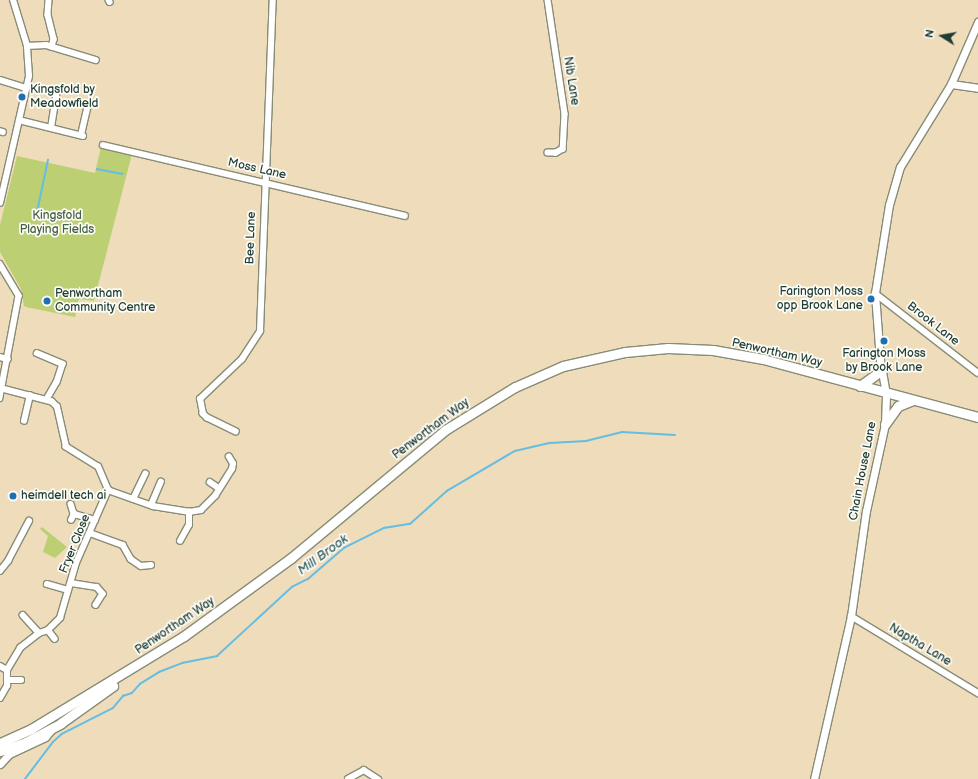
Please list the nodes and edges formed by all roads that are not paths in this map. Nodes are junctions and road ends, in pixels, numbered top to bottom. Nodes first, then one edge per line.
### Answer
1 (13, 0) edge
2 (49, 0) edge
3 (273, 0) edge
4 (548, 0) edge
5 (978, 22) edge
6 (27, 46) junction
7 (52, 47) junction
8 (96, 60) dead end
9 (0, 80) edge
10 (951, 84) junction
11 (27, 88) junction
12 (978, 88) edge
13 (57, 89) dead end
14 (88, 105) dead end
15 (19, 120) junction
16 (51, 128) junction
17 (103, 145) dead end
18 (548, 153) dead end
19 (3, 179) edge
20 (265, 182) junction
21 (0, 203) edge
22 (405, 216) dead end
23 (0, 264) edge
24 (875, 293) junction
25 (37, 353) dead end
26 (0, 357) edge
27 (8, 359) junction
28 (882, 370) junction
29 (978, 373) edge
30 (860, 386) junction
31 (2, 389) junction
32 (886, 394) junction
33 (30, 396) junction
34 (0, 398) edge
35 (47, 400) junction
36 (913, 400) junction
37 (978, 417) edge
38 (24, 422) dead end
39 (885, 424) junction
40 (236, 432) dead end
41 (229, 457) dead end
42 (145, 474) dead end
43 (161, 482) dead end
44 (210, 482) dead end
45 (219, 488) junction
46 (108, 490) junction
47 (133, 499) junction
48 (71, 504) dead end
49 (151, 505) junction
50 (189, 512) junction
51 (74, 514) junction
52 (29, 520) dead end
53 (71, 520) dead end
54 (96, 520) junction
55 (90, 533) junction
56 (180, 541) dead end
57 (151, 565) dead end
58 (0, 571) edge
59 (71, 583) junction
60 (47, 584) dead end
61 (68, 590) junction
62 (96, 605) dead end
63 (23, 615) dead end
64 (851, 616) junction
65 (48, 630) junction
66 (40, 633) junction
67 (55, 639) dead end
68 (0, 666) edge
69 (136, 667) junction
70 (7, 670) junction
71 (8, 680) junction
72 (21, 680) dead end
73 (978, 693) edge
74 (0, 698) edge
75 (53, 728) junction
76 (2, 742) edge
77 (0, 751) edge
78 (0, 764) edge
79 (348, 779) edge
80 (378, 779) edge
81 (814, 779) edge

1 - 6 street
2 - 7 street
3 - 20 street, Bee Lane
4 - 18 street, Nib Lane
5 - 10 street, Chain House Lane
6 - 7 street
6 - 11 street
7 - 8 street
9 - 11 street
10 - 12 street
10 - 24 street, Chain House Lane
11 - 15 street
13 - 16 street
14 - 16 street
15 - 16 street
15 - 19 street
17 - 20 street, Moss Lane
19 - 21 street
20 - 22 street, Moss Lane
20 - 40 street, Bee Lane
23 - 27 street
24 - 28 street, Chain House Lane
24 - 29 street, Brook Lane
25 - 35 street
26 - 27 street
27 - 31 street
28 - 30 highway
28 - 32 street, Chain House Lane
30 - 32 highway, Penwortham Way
30 - 69 highway, Penwortham Way
31 - 33 street
31 - 34 street
32 - 36 highway, Penwortham Way
32 - 39 street, Chain House Lane
33 - 35 street
33 - 38 street
35 - 46 street
36 - 37 highway, Penwortham Way
36 - 39 highway
39 - 64 street, Chain House Lane
41 - 45 street
42 - 47 street
43 - 49 street
44 - 45 street
45 - 50 street
46 - 47 street
46 - 54 street, Fryer Close
47 - 49 street
48 - 51 street
49 - 50 street
50 - 56 street
51 - 53 street
51 - 54 street
52 - 58 street
54 - 55 street, Fryer Close
55 - 57 street
55 - 59 street, Fryer Close
59 - 61 street, Fryer Close
59 - 62 street
60 - 61 street
61 - 65 street, Fryer Close
63 - 66 street
64 - 73 street, Naptha Lane
64 - 81 street, Chain House Lane
65 - 66 street, Fryer Close
65 - 67 street
66 - 70 street, Fryer Close
68 - 70 street
69 - 75 highway, Penwortham Way
69 - 76 highway, Penwortham Way
70 - 71 street
71 - 72 street
71 - 74 street
75 - 77 highway, Penwortham Way
75 - 78 street
79 - 80 street

